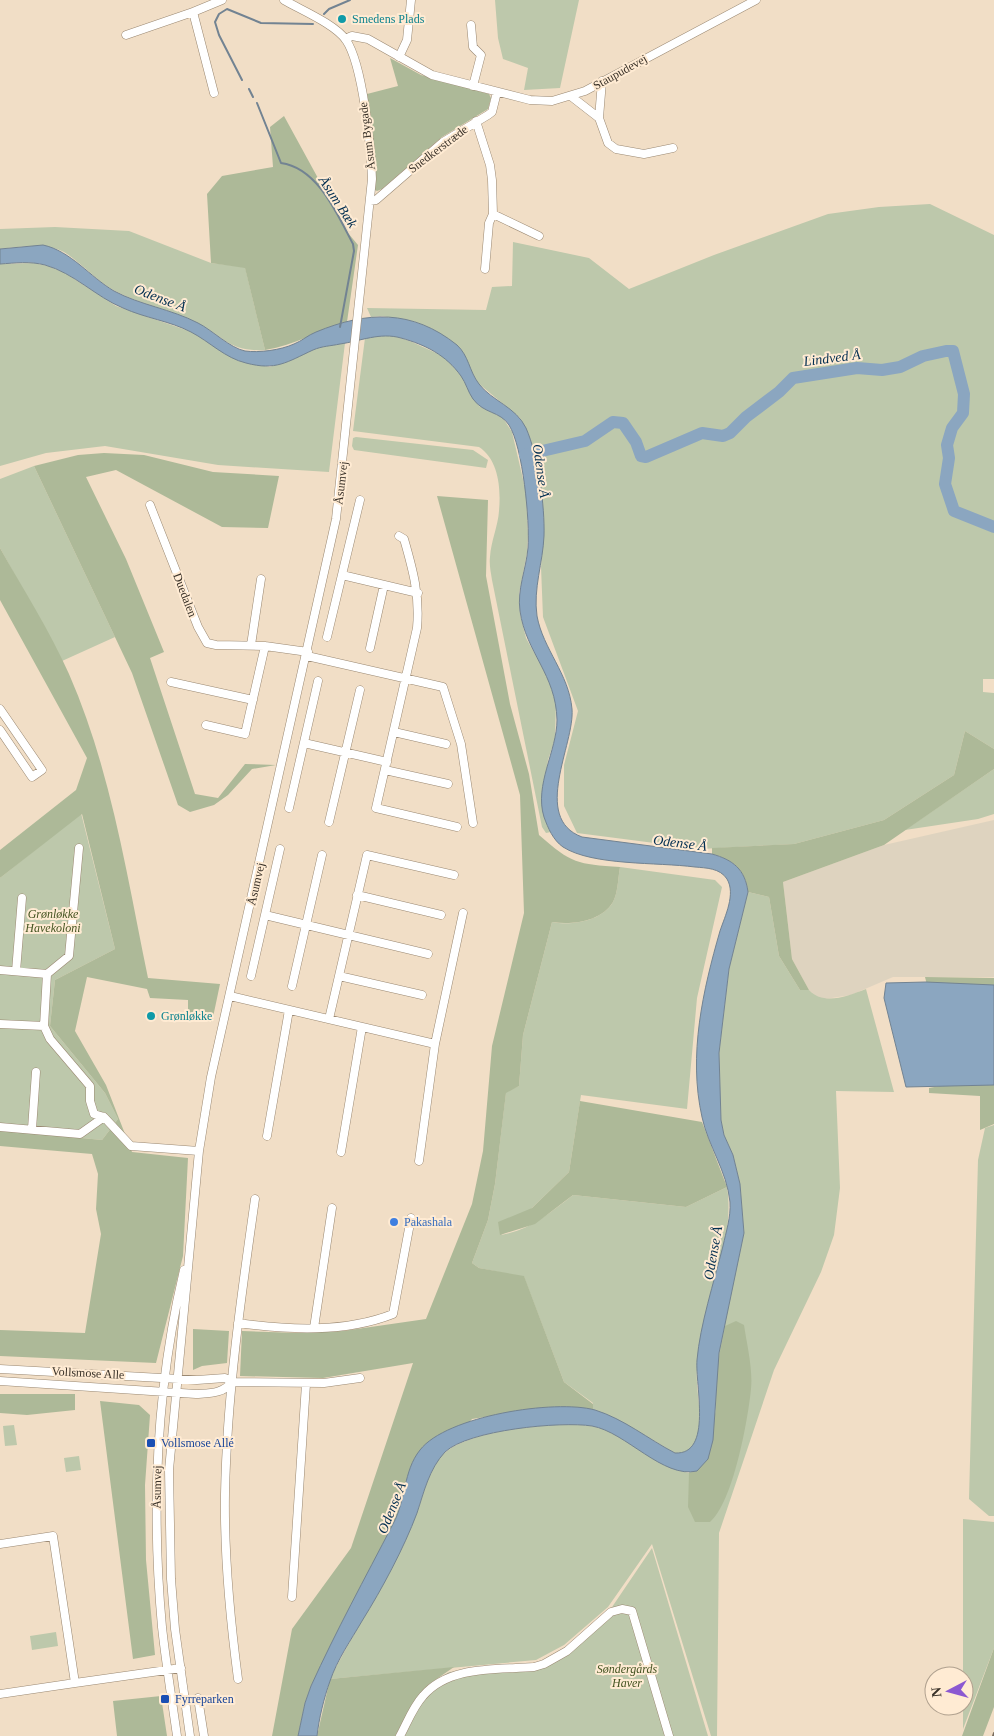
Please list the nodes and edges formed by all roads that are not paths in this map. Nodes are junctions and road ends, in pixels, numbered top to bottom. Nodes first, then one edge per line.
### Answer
1 (222, 0) edge
2 (284, 0) edge
3 (411, 0) edge
4 (756, 0) edge
5 (194, 12) junction
6 (471, 25) dead end
7 (126, 35) dead end
8 (345, 39) junction
9 (399, 57) junction
10 (602, 81) junction
11 (474, 86) junction
12 (497, 92) junction
13 (214, 93) dead end
14 (572, 96) junction
15 (599, 118) junction
16 (476, 121) junction
17 (673, 148) dead end
18 (370, 201) junction
19 (493, 214) junction
20 (539, 236) dead end
21 (485, 270) dead end
22 (359, 308) joint
23 (360, 500) dead end
24 (150, 505) dead end
25 (399, 536) dead end
26 (342, 575) junction
27 (261, 579) dead end
28 (384, 585) junction
29 (418, 593) junction
30 (328, 637) dead end
31 (251, 644) junction
32 (265, 646) junction
33 (370, 648) dead end
34 (308, 654) junction
35 (406, 678) junction
36 (318, 681) dead end
37 (171, 682) dead end
38 (360, 690) dead end
39 (253, 700) junction
40 (0, 709) edge
41 (206, 726) dead end
42 (0, 730) edge
43 (394, 732) junction
44 (304, 743) junction
45 (446, 744) dead end
46 (346, 752) junction
47 (386, 766) junction
48 (448, 784) dead end
49 (289, 808) dead end
50 (330, 822) dead end
51 (473, 823) dead end
52 (457, 827) dead end
53 (79, 848) dead end
54 (280, 849) dead end
55 (322, 855) dead end
56 (454, 875) dead end
57 (357, 895) junction
58 (22, 898) dead end
59 (463, 913) dead end
60 (265, 915) junction
61 (442, 915) dead end
62 (306, 925) junction
63 (348, 934) junction
64 (428, 954) dead end
65 (0, 970) edge
66 (16, 971) junction
67 (47, 974) junction
68 (251, 976) dead end
69 (339, 976) junction
70 (292, 986) dead end
71 (422, 995) dead end
72 (230, 996) junction
73 (289, 1010) junction
74 (329, 1019) junction
75 (0, 1024) edge
76 (44, 1026) junction
77 (362, 1027) junction
78 (435, 1044) junction
79 (36, 1072) dead end
80 (104, 1117) junction
81 (0, 1127) edge
82 (32, 1129) junction
83 (267, 1136) dead end
84 (199, 1151) junction
85 (341, 1152) dead end
86 (419, 1161) dead end
87 (255, 1199) dead end
88 (332, 1208) dead end
89 (411, 1218) dead end
90 (191, 1239) junction
91 (238, 1323) junction
92 (314, 1328) junction
93 (0, 1369) edge
94 (164, 1378) junction
95 (360, 1378) dead end
96 (177, 1379) junction
97 (0, 1381) edge
98 (232, 1382) junction
99 (306, 1384) junction
100 (163, 1392) junction
101 (175, 1393) junction
102 (0, 1544) edge
103 (292, 1597) dead end
104 (181, 1668) junction
105 (168, 1670) junction
106 (238, 1679) dead end
107 (75, 1683) junction
108 (0, 1694) edge
109 (198, 1698) dead end
110 (178, 1736) edge
111 (190, 1736) edge
112 (204, 1736) edge
113 (400, 1736) edge
114 (669, 1736) edge

1 - 5 street
2 - 8 street
3 - 9 street
4 - 10 street, Staupudevej
5 - 7 street
5 - 13 street
6 - 11 street
8 - 9 street, Staupudevej
8 - 18 street, Åsum Bygade
9 - 11 street, Staupudevej
10 - 14 street, Staupudevej
10 - 15 street
11 - 12 street, Staupudevej
12 - 14 street, Staupudevej
12 - 16 street, Snedkerstræde
14 - 15 street
15 - 17 street
16 - 18 street, Snedkerstræde
16 - 19 street
18 - 22 street, Åsum Bygade
19 - 20 street
19 - 21 street
22 - 34 street, Åsumvej
23 - 26 street, Åsumvej
24 - 31 street, Duedalen
25 - 29 street
26 - 28 street
26 - 30 street, Åsumvej
27 - 31 street
28 - 29 street
28 - 33 street
29 - 35 street
31 - 32 street, Duedalen
32 - 34 street, Duedalen
32 - 39 street
34 - 35 street
34 - 72 street, Åsumvej
35 - 43 street
35 - 51 street
36 - 44 street
37 - 39 street
38 - 46 street
39 - 41 street
40 - 42 street
43 - 45 street
43 - 47 street
44 - 46 street
44 - 49 street
46 - 47 street
46 - 50 street
47 - 48 street
47 - 52 street
53 - 67 street
54 - 60 street, Åsumvej
55 - 62 street
56 - 57 street
57 - 61 street
57 - 63 street
58 - 66 street
59 - 78 street
60 - 62 street, Åsumvej
60 - 68 street, Åsumvej
62 - 63 street, Åsumvej
62 - 70 street
63 - 64 street, Åsumvej
63 - 69 street
65 - 66 street
66 - 67 street
67 - 76 street
69 - 71 street
69 - 74 street
72 - 73 street
72 - 84 street, Åsumvej
73 - 74 street
73 - 83 street
74 - 77 street
75 - 76 street
76 - 80 street
77 - 78 street
77 - 85 street
78 - 86 street
79 - 82 street
80 - 82 street
80 - 84 street
81 - 82 street
84 - 90 street, Åsumvej
87 - 91 street
88 - 92 street
89 - 92 street
90 - 94 street, Åsumvej
90 - 96 street, Åsumvej
91 - 92 street
91 - 98 street
93 - 94 street, Vollsmose Alle
94 - 96 street, Vollsmose Alle
94 - 100 street, Åsumvej
95 - 99 street
96 - 98 street
96 - 101 street, Åsumvej
97 - 100 street, Vollsmose Alle
98 - 99 street
98 - 101 street
98 - 106 street
99 - 103 street
100 - 101 street, Vollsmose Alle
100 - 105 street, Åsumvej
101 - 104 street, Åsumvej
102 - 107 street
104 - 105 street
104 - 111 street, Åsumvej
105 - 107 street
105 - 110 street, Åsumvej
107 - 108 street
109 - 112 street
113 - 114 street

